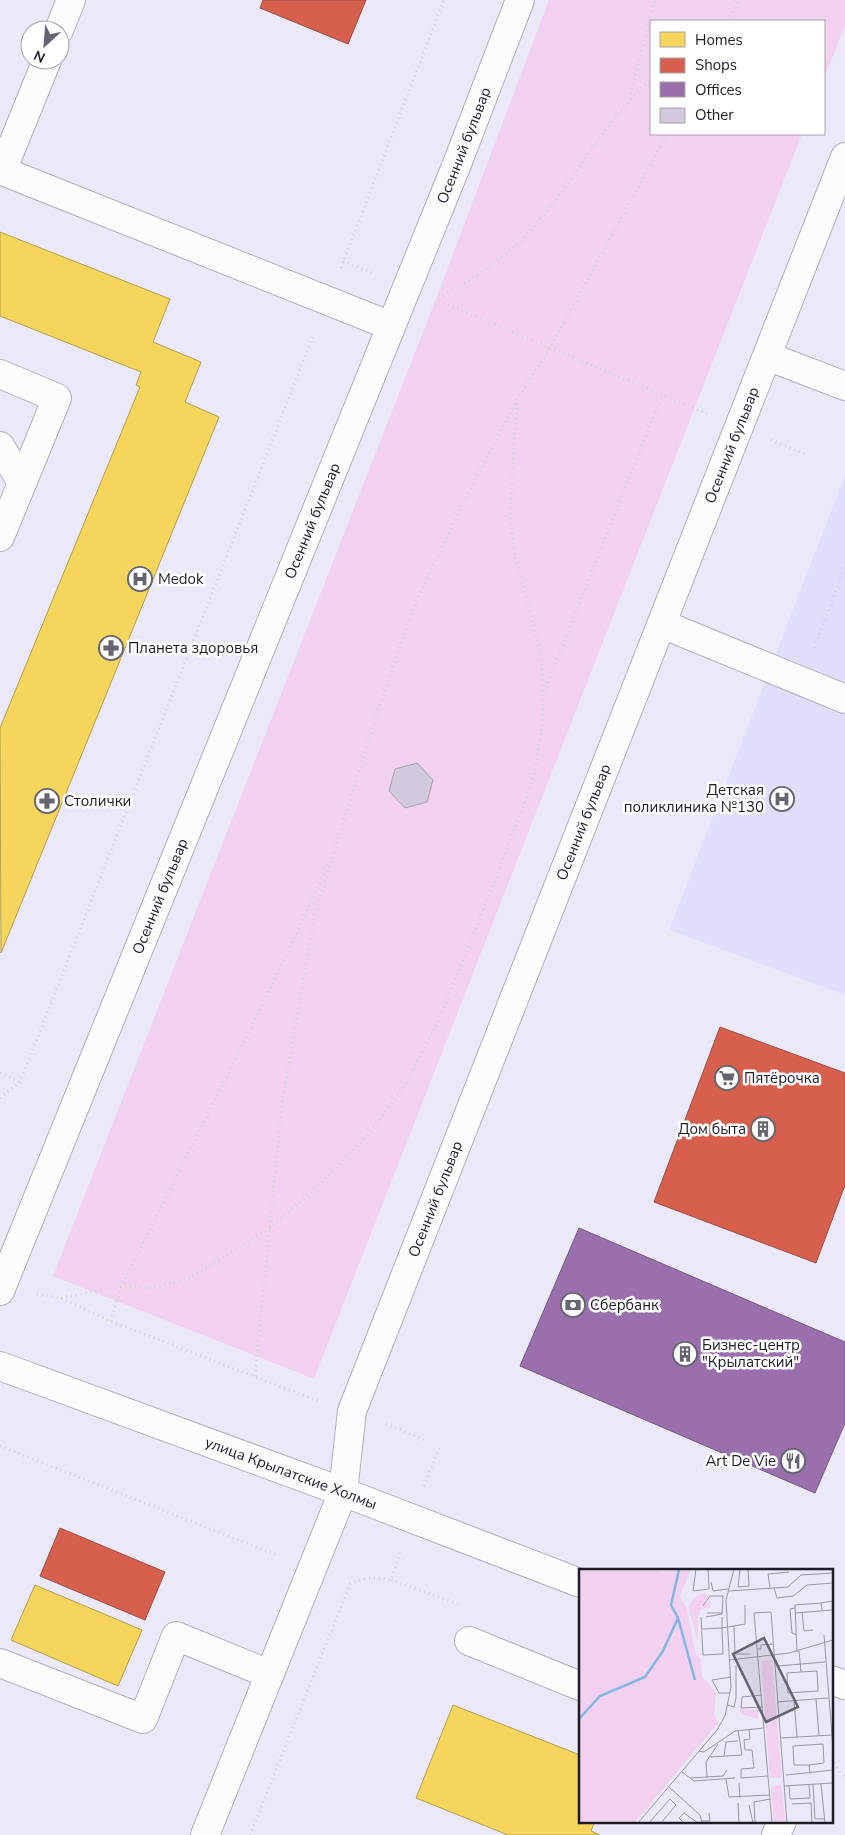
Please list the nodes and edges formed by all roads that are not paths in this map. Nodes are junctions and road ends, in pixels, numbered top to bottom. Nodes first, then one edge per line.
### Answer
1 (70, 0) edge
2 (520, 0) edge
3 (62, 20) edge
4 (42, 70) edge
5 (845, 157) edge
6 (1, 171) edge
7 (392, 326) junction
8 (767, 356) junction
9 (0, 374) edge
10 (845, 386) edge
11 (0, 446) edge
12 (22, 483) junction
13 (0, 537) edge
14 (662, 624) junction
15 (845, 699) edge
16 (0, 1291) edge
17 (0, 1366) edge
18 (343, 1492) junction
19 (579, 1583) edge
20 (469, 1641) dead end
21 (0, 1663) edge
22 (269, 1674) junction
23 (832, 1680) edge
24 (845, 1685) edge
25 (579, 1686) edge
26 (782, 1822) edge
27 (205, 1835) edge
28 (776, 1835) edge

1 - 3 street
2 - 7 street, Осенний бульвар
4 - 6 street
5 - 8 street, Осенний бульвар
6 - 7 street
7 - 16 street, Осенний бульвар
8 - 10 street
8 - 14 street, Осенний бульвар
9 - 12 street
11 - 12 street
12 - 13 street
14 - 15 street
14 - 18 street, Осенний бульвар
17 - 18 street, улица Крылатские Холмы
18 - 19 street, улица Крылатские Холмы
18 - 22 street, Осенний бульвар
20 - 25 street
21 - 22 street
22 - 27 street, Осенний бульвар
23 - 24 street
26 - 28 street

